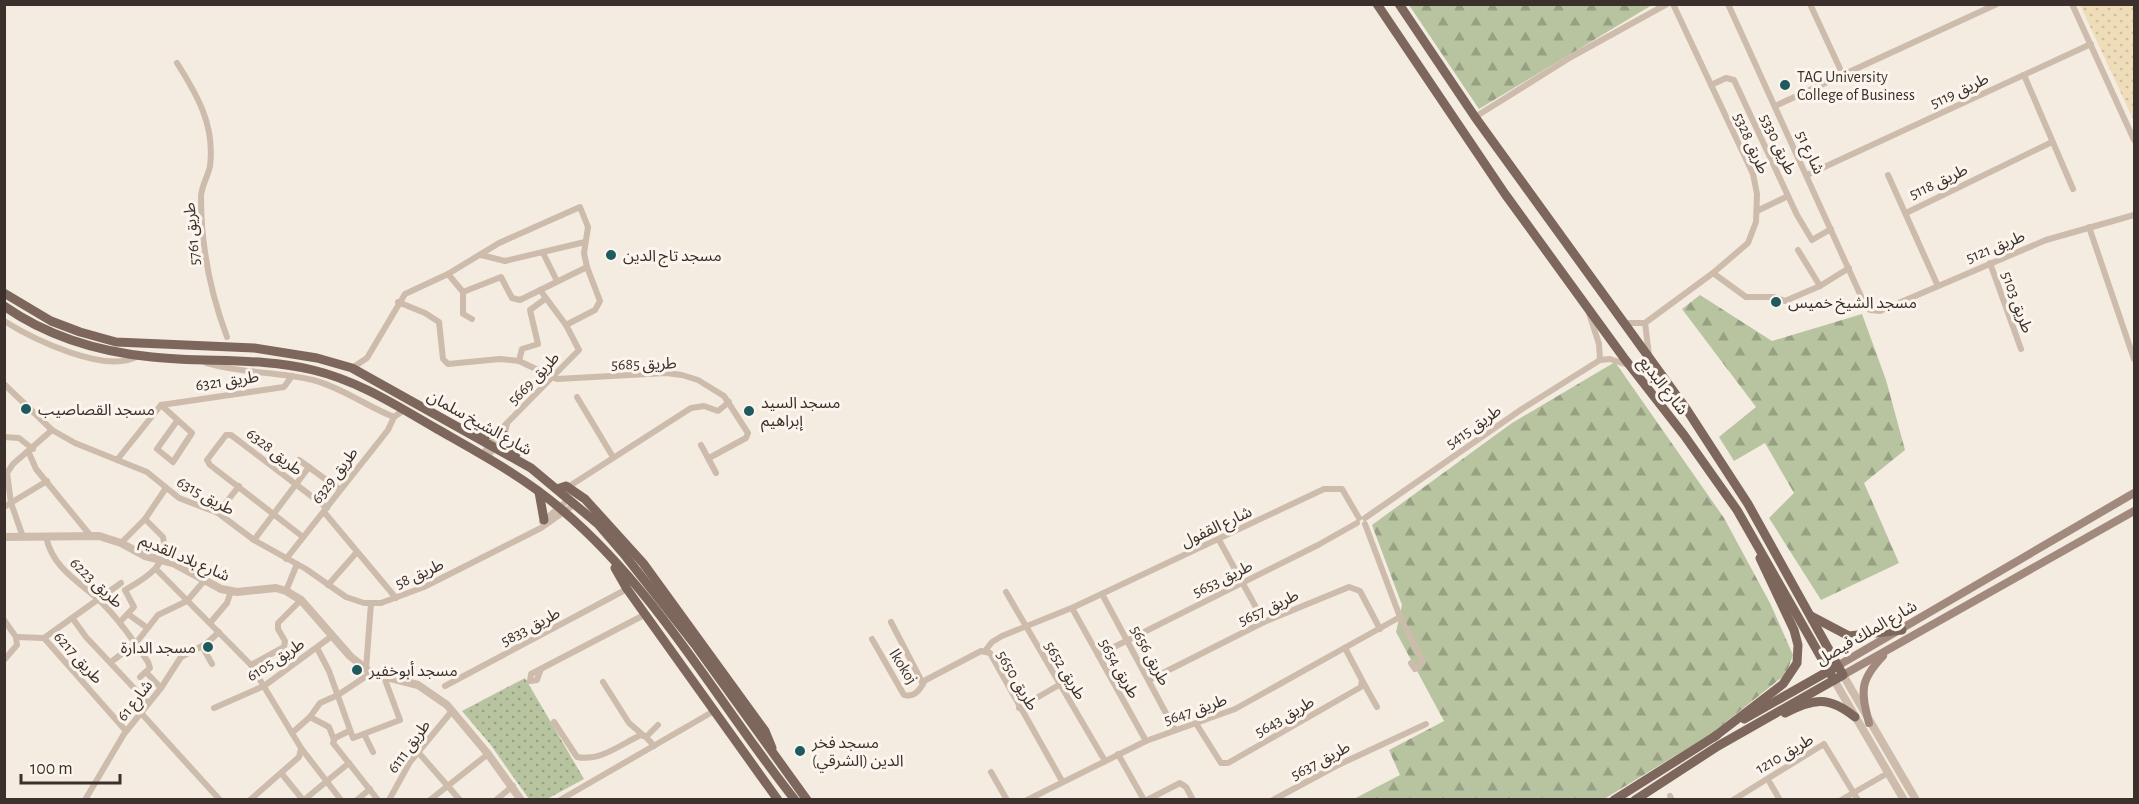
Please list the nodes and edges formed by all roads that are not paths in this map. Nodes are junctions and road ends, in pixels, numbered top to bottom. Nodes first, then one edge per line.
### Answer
1 (1377, 4) edge
2 (1399, 4) edge
3 (1667, 4) edge
4 (1674, 4) edge
5 (1728, 4) edge
6 (2073, 4) edge
7 (1813, 5) edge
8 (1993, 5) edge
9 (2091, 45) junction
10 (177, 63) dead end
11 (1843, 75) junction
12 (2024, 75) junction
13 (1711, 85) junction
14 (1775, 106) junction
15 (1475, 117) junction
16 (2134, 140) edge
17 (2052, 142) junction
18 (1807, 175) junction
19 (1888, 175) dead end
20 (2073, 189) dead end
21 (1788, 196) junction
22 (1757, 211) junction
23 (1906, 213) junction
24 (2134, 215) edge
25 (2089, 227) junction
26 (1831, 229) junction
27 (585, 242) junction
28 (1797, 250) dead end
29 (543, 254) junction
30 (481, 255) junction
31 (1990, 263) junction
32 (587, 267) junction
33 (1849, 268) junction
34 (1713, 273) junction
35 (448, 274) junction
36 (557, 281) junction
37 (1937, 284) junction
38 (1820, 286) junction
39 (540, 290) junction
40 (4, 292) edge
41 (463, 292) junction
42 (545, 299) junction
43 (398, 302) junction
44 (4, 306) edge
45 (1588, 309) junction
46 (1870, 310) joint
47 (472, 319) dead end
48 (4, 321) edge
49 (1624, 323) junction
50 (1645, 323) junction
51 (566, 325) junction
52 (227, 337) junction
53 (239, 346) junction
54 (221, 347) junction
55 (2021, 349) dead end
56 (140, 355) junction
57 (192, 358) junction
58 (2134, 359) edge
59 (1600, 360) junction
60 (519, 361) junction
61 (1651, 361) junction
62 (1631, 367) junction
63 (352, 368) junction
64 (292, 376) junction
65 (551, 377) junction
66 (4, 384) edge
67 (577, 397) dead end
68 (729, 402) junction
69 (161, 405) junction
70 (404, 410) junction
71 (394, 417) junction
72 (177, 421) junction
73 (52, 430) junction
74 (501, 434) junction
75 (4, 436) edge
76 (480, 437) junction
77 (493, 445) junction
78 (701, 446) dead end
79 (31, 451) junction
80 (485, 457) junction
81 (613, 457) junction
82 (709, 458) junction
83 (117, 460) junction
84 (299, 460) dead end
85 (309, 467) junction
86 (531, 468) junction
87 (716, 473) dead end
88 (47, 481) junction
89 (5, 484) edge
90 (297, 485) junction
91 (239, 486) junction
92 (568, 487) junction
93 (166, 488) junction
94 (339, 489) junction
95 (557, 489) junction
96 (539, 492) junction
97 (2134, 493) edge
98 (572, 501) junction
99 (8, 505) edge
100 (325, 510) junction
101 (563, 510) junction
102 (2134, 511) edge
103 (274, 512) junction
104 (218, 513) junction
105 (1742, 518) junction
106 (145, 519) junction
107 (544, 520) junction
108 (1361, 521) junction
109 (534, 531) junction
110 (90, 535) junction
111 (4, 537) edge
112 (23, 537) junction
113 (46, 537) junction
114 (303, 537) junction
115 (254, 540) junction
116 (1219, 540) junction
117 (121, 543) junction
118 (357, 552) junction
119 (609, 558) junction
120 (286, 559) junction
121 (163, 560) junction
122 (297, 564) junction
123 (640, 566) junction
124 (156, 569) junction
125 (204, 581) junction
126 (1242, 583) junction
127 (121, 584) dead end
128 (328, 585) junction
129 (627, 589) junction
130 (231, 591) junction
131 (286, 591) junction
132 (1006, 592) dead end
133 (1102, 594) junction
134 (396, 598) junction
135 (98, 599) junction
136 (301, 600) junction
137 (187, 601) junction
138 (371, 603) junction
139 (1072, 608) junction
140 (128, 614) junction
141 (646, 614) junction
142 (1811, 616) junction
143 (1400, 617) junction
144 (73, 619) junction
145 (4, 620) edge
146 (120, 622) junction
147 (891, 622) dead end
148 (1264, 622) junction
149 (210, 623) junction
150 (1024, 625) junction
151 (146, 627) junction
152 (1380, 629) junction
153 (1902, 630) junction
154 (219, 632) junction
155 (332, 636) junction
156 (16, 637) junction
157 (44, 638) junction
158 (872, 639) dead end
159 (1127, 640) junction
160 (136, 643) junction
161 (202, 646) junction
162 (317, 648) junction
163 (1345, 648) junction
164 (1891, 648) junction
165 (985, 651) junction
166 (1098, 655) junction
167 (4, 660) edge
168 (111, 662) junction
169 (1411, 663) dead end
170 (212, 664) dead end
171 (251, 665) junction
172 (1839, 665) junction
173 (541, 669) dead end
174 (369, 671) junction
175 (146, 672) junction
176 (1831, 675) junction
177 (1843, 675) junction
178 (140, 677) dead end
179 (384, 678) junction
180 (1149, 680) junction
181 (1363, 681) junction
182 (603, 682) dead end
183 (924, 682) junction
184 (1059, 685) junction
185 (264, 686) junction
186 (445, 686) dead end
187 (161, 688) junction
188 (338, 695) junction
189 (148, 703) junction
190 (1377, 707) dead end
191 (214, 708) dead end
192 (1019, 708) junction
193 (452, 711) junction
194 (714, 711) junction
195 (141, 713) junction
196 (310, 717) junction
197 (1855, 717) junction
198 (554, 722) dead end
199 (1869, 723) junction
200 (658, 724) dead end
201 (1426, 724) dead end
202 (1197, 725) junction
203 (1175, 730) junction
204 (126, 731) junction
205 (292, 733) junction
206 (350, 733) junction
207 (365, 736) junction
208 (644, 736) junction
209 (334, 740) junction
210 (1146, 741) junction
211 (1716, 742) junction
212 (654, 746) junction
213 (301, 748) junction
214 (373, 752) dead end
215 (418, 752) junction
216 (488, 753) junction
217 (1118, 754) junction
218 (1105, 760) junction
219 (349, 763) junction
220 (992, 772) dead end
221 (1888, 773) junction
222 (282, 774) junction
223 (326, 781) junction
224 (1062, 781) junction
225 (1770, 783) dead end
226 (783, 784) junction
227 (448, 786) junction
228 (513, 786) junction
229 (370, 789) junction
230 (771, 791) junction
231 (1853, 792) junction
232 (253, 799) edge
233 (85, 800) edge
234 (220, 800) edge
235 (303, 800) edge
236 (341, 800) edge
237 (357, 800) edge
238 (378, 800) edge
239 (388, 800) edge
240 (430, 800) edge
241 (460, 800) edge
242 (496, 800) edge
243 (521, 800) edge
244 (560, 800) edge
245 (778, 800) edge
246 (795, 800) edge
247 (807, 800) edge
248 (1007, 800) edge
249 (1027, 800) edge
250 (1146, 800) edge
251 (1193, 800) edge
252 (1273, 800) edge
253 (1614, 800) edge
254 (1635, 800) edge
255 (1732, 800) edge
256 (1780, 800) edge
257 (1840, 800) edge
258 (1858, 800) edge
259 (1904, 800) edge
260 (1916, 800) edge

1 - 45 main road, شارع البديع
2 - 15 main road, شارع البديع
3 - 15 street
4 - 13 street, طريق 5328
5 - 14 street, شارع 51
6 - 9 street
7 - 11 street
8 - 11 street
9 - 12 street, طريق 5119
9 - 16 street
10 - 52 street, طريق 5761
11 - 14 street
12 - 17 street
12 - 18 street, طريق 5119
13 - 21 street, طريق 5330
13 - 22 street, طريق 5328
14 - 18 street, شارع 51
15 - 49 main road, شارع البديع
17 - 20 street
17 - 23 street, طريق 5118
18 - 26 street, شارع 51
19 - 23 street
21 - 22 street
21 - 26 street, طريق 5330
22 - 34 street, طريق 5328
23 - 37 street, طريق 5118
24 - 25 street, طريق 5121
25 - 31 street, طريق 5121
25 - 58 street
26 - 33 street, شارع 51
27 - 29 street
27 - 30 street
27 - 32 street
28 - 38 street
29 - 30 street
29 - 36 street
30 - 35 street
31 - 37 street, طريق 5121
31 - 55 street, طريق 5103
32 - 36 street
32 - 51 street
33 - 38 street
33 - 46 street, شارع 51
34 - 38 street
34 - 50 street, طريق 5328
35 - 41 street
35 - 43 street
36 - 39 street
37 - 46 street, طريق 5121
39 - 41 street
39 - 42 street, طريق 5669
40 - 54 main road, شارع الشيخ سلمان
41 - 47 street
42 - 51 street, طريق 5669
42 - 60 street
43 - 60 street
43 - 63 street
44 - 56 main road, شارع الشيخ سلمان
45 - 59 street
45 - 62 main road, شارع البديع
48 - 56 street
49 - 50 street
49 - 61 main road, شارع البديع
50 - 61 street
51 - 65 street, طريق 5669
52 - 53 street
52 - 54 street
53 - 54 main road, شارع الشيخ سلمان
53 - 63 main road, شارع الشيخ سلمان
56 - 57 main road, شارع الشيخ سلمان
57 - 64 street
57 - 70 main road, شارع الشيخ سلمان
59 - 62 street
59 - 108 street, طريق 5415
60 - 65 street
61 - 142 main road, شارع البديع
62 - 105 main road, شارع البديع
63 - 76 main road, شارع الشيخ سلمان
64 - 69 street, طريق 6321
64 - 71 street
65 - 68 street, طريق 5685
65 - 74 street, طريق 5669
66 - 73 street, طريق 6315
67 - 81 street
68 - 81 street
68 - 82 street
69 - 72 street
69 - 83 street
70 - 71 street, طريق 6329
70 - 80 main road, شارع الشيخ سلمان
71 - 94 street, طريق 6329
72 - 72 street
73 - 79 street
73 - 83 street, طريق 6315
74 - 76 main road
74 - 77 street, طريق 5669
74 - 86 main road
75 - 79 street
76 - 77 main road, شارع الشيخ سلمان
77 - 80 street, طريق 5669
77 - 86 main road, شارع الشيخ سلمان
78 - 82 street
79 - 88 street
79 - 89 street
80 - 96 main road, شارع الشيخ سلمان
81 - 92 street
82 - 87 street
83 - 93 street, طريق 6315
84 - 85 street
85 - 90 street
85 - 94 street
86 - 95 main road, شارع الشيخ سلمان
88 - 99 street
88 - 110 street
89 - 99 street
90 - 91 street, طريق 6328
90 - 100 street, طريق 6328
90 - 103 street
91 - 103 street
91 - 104 street
92 - 95 main road
92 - 123 main road
93 - 104 street, طريق 6315
93 - 106 street
94 - 100 street, طريق 6329
95 - 98 main road, شارع الشيخ سلمان
96 - 101 main road, شارع الشيخ سلمان
96 - 107 main road
97 - 153 main road, شارع الملك فيصل
98 - 101 street, طريق 58
98 - 123 main road, شارع الشيخ سلمان
99 - 112 street
100 - 114 street, طريق 6329
100 - 118 street, طريق 6328
101 - 107 street, طريق 58
101 - 109 street, طريق 58
101 - 119 main road, شارع الشيخ سلمان
102 - 164 main road, شارع الملك فيصل
103 - 114 street
103 - 115 street
104 - 115 street, طريق 6315
105 - 176 main road, شارع البديع
105 - 211 main road
106 - 117 street
106 - 121 street
107 - 109 street, طريق 58
108 - 116 street, شارع القفول
108 - 126 street, طريق 5653
108 - 143 street, شارع القفول
109 - 134 street, طريق 58
110 - 113 street, شارع بلاد القديم
110 - 117 street, شارع بلاد القديم
111 - 112 street, شارع بلاد القديم
112 - 113 street, شارع بلاد القديم
113 - 135 street, طريق 6223
114 - 120 street, طريق 6329
115 - 120 street, طريق 6315
116 - 126 street
116 - 133 street, شارع القفول
117 - 121 street, شارع بلاد القديم
118 - 128 street
118 - 134 street, طريق 6328
119 - 129 main road
119 - 226 main road, شارع الشيخ سلمان
120 - 122 street, طريق 6315
121 - 124 street
121 - 125 street, شارع بلاد القديم
122 - 128 street, طريق 6315
122 - 131 street
123 - 247 main road
124 - 137 street
124 - 140 street
125 - 130 street, شارع بلاد القديم
125 - 137 street
126 - 148 street
126 - 159 street, طريق 5653
127 - 135 street
128 - 138 street, طريق 6315
129 - 141 main road
129 - 186 street, طريق 5833
130 - 131 street, شارع بلاد القديم
130 - 149 street
131 - 136 street, شارع بلاد القديم
132 - 150 street, طريق 5652
133 - 139 street, شارع القفول
133 - 159 street, طريق 5656
134 - 138 street, طريق 58
135 - 144 street
135 - 146 street, طريق 6223
136 - 155 street, شارع بلاد القديم
136 - 171 street
137 - 149 street
137 - 151 street
138 - 174 street
139 - 150 street, شارع القفول
139 - 166 street, طريق 5654
140 - 146 street
140 - 151 street
141 - 173 street
141 - 194 main road
142 - 153 main road
142 - 172 main road, شارع البديع
143 - 152 street, طريق 5647
143 - 169 street, شارع القفول
144 - 157 street
144 - 168 street
145 - 156 street
146 - 160 street, طريق 6223
147 - 183 street
148 - 152 street, طريق 5657
148 - 180 street, طريق 5657
149 - 154 street
150 - 165 street, شارع القفول
150 - 184 street, طريق 5652
151 - 160 street
152 - 163 street, طريق 5647
153 - 172 main road, شارع الملك فيصل
154 - 161 street, شارع 61
154 - 171 street
155 - 162 street, طريق 6105
155 - 174 street, شارع بلاد القديم
156 - 157 street, طريق 6217
156 - 167 street
157 - 204 street, طريق 6217
158 - 183 street, lkokoj
159 - 166 street, طريق 5653
159 - 180 street, طريق 5656
160 - 168 street
160 - 175 street, طريق 6223
161 - 170 street
161 - 187 street, شارع 61
162 - 185 street, طريق 6105
162 - 188 street, طريق 6105
163 - 181 street
163 - 202 street, طريق 5647
164 - 177 main road, شارع الملك فيصل
164 - 199 main road
165 - 183 street, طريق 5650
165 - 192 street, طريق 5650
166 - 210 street, طريق 5654
168 - 189 street
171 - 185 street
172 - 176 main road, شارع الملك فيصل
172 - 177 main road, شارع البديع
174 - 179 street, شارع بلاد القديم
174 - 188 street
175 - 178 street
175 - 187 street, طريق 6223
176 - 177 main road, شارع الملك فيصل
176 - 197 street, شارع البديع
176 - 211 main road, شارع الملك فيصل
177 - 199 street, شارع البديع
179 - 193 street, شارع بلاد القديم
179 - 207 street
180 - 203 street, طريق 5656
181 - 190 street
181 - 202 street, طريق 5643
182 - 208 street
184 - 192 street
184 - 218 street, طريق 5652
185 - 191 street, طريق 6105
185 - 205 street
187 - 189 street, شارع 61
188 - 196 street
188 - 206 street, طريق 6105
189 - 195 street, شارع 61
192 - 224 street, طريق 5650
193 - 215 street, طريق 6111
193 - 216 street, شارع بلاد القديم
194 - 212 street
194 - 230 main road
195 - 204 street, شارع 61
195 - 234 street
196 - 205 street
196 - 209 street
197 - 211 main road
197 - 221 street, شارع البديع
198 - 208 street
199 - 260 street, شارع البديع
200 - 208 street
201 - 252 street, طريق 5637
202 - 203 street, طريق 5647
203 - 210 street, طريق 5647
204 - 233 street, شارع 61
205 - 213 street
206 - 207 street
206 - 209 street
207 - 214 street
208 - 212 street
209 - 219 street
210 - 217 street, طريق 5647
211 - 253 main road, شارع الملك فيصل
211 - 254 main road, شارع الملك فيصل
212 - 244 street
213 - 222 street
213 - 223 street
215 - 227 street
215 - 239 street, طريق 6111
216 - 227 street
216 - 228 street, شارع بلاد القديم
217 - 218 street, طريق 5647
217 - 250 street
218 - 224 street, طريق 5647
219 - 223 street
219 - 229 street
220 - 248 street
221 - 231 street
221 - 259 street, شارع البديع
222 - 232 street
222 - 235 street
223 - 235 street
223 - 236 street
224 - 249 street, طريق 5647
225 - 256 street
226 - 230 main road
226 - 246 main road, شارع الشيخ سلمان
227 - 240 street
227 - 241 street
228 - 242 street
228 - 243 street, شارع بلاد القديم
229 - 237 street
229 - 238 street
230 - 245 main road
231 - 255 street, طريق 1210
231 - 257 street
231 - 258 street, طريق 1210
250 - 251 street

